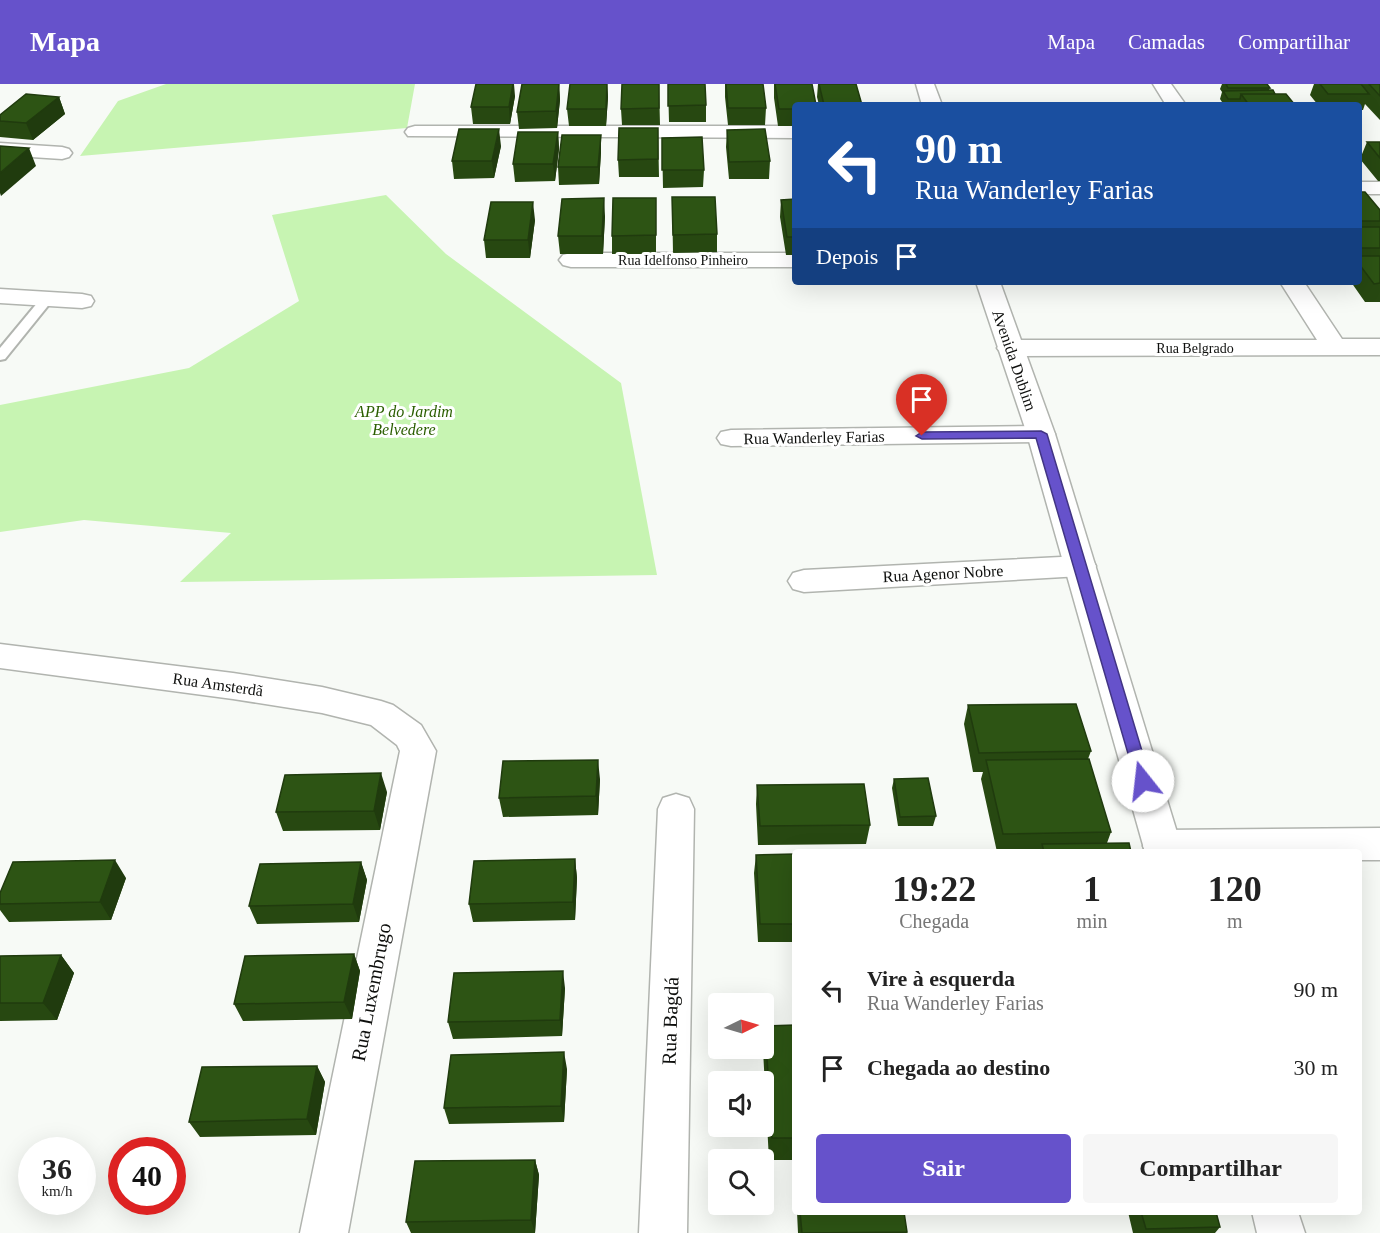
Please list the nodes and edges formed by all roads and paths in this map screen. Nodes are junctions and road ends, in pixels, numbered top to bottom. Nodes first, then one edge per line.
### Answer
1 (925, 84) edge
2 (1162, 84) edge
3 (931, 102) edge
4 (1174, 102) edge
5 (415, 132) dead end
6 (792, 132) edge
7 (0, 149) edge
8 (62, 153) dead end
9 (1362, 188) edge
10 (1380, 188) edge
11 (571, 260) dead end
12 (792, 260) edge
13 (989, 285) edge
14 (1294, 285) edge
15 (0, 296) edge
16 (47, 299) junction
17 (82, 301) dead end
18 (1334, 347) junction
19 (1380, 347) edge
20 (1010, 348) junction
21 (0, 356) edge
22 (1041, 434) junction
23 (731, 438) dead end
24 (1081, 566) junction
25 (804, 581) dead end
26 (4, 667) edge
27 (418, 751) joint
28 (676, 809) dead end
29 (1380, 844) edge
30 (1163, 849) edge
31 (1276, 1215) edge
32 (324, 1233) edge
33 (663, 1233) edge
34 (1281, 1233) edge

1 - 3 street
2 - 4 street
5 - 6 street
7 - 8 street
9 - 10 street
11 - 12 street, Rua Idelfonso Pinheiro
13 - 20 street, Avenida Dublim
14 - 18 street
15 - 16 street
16 - 17 street
16 - 21 lane
18 - 19 street, Rua Belgrado
18 - 20 street, Rua Belgrado
20 - 22 street, Avenida Dublim
22 - 23 street, Rua Wanderley Farias
22 - 24 street, Avenida Dublim
24 - 25 street, Rua Agenor Nobre
24 - 30 street, Avenida Dublim
26 - 27 street, Rua Amsterdã
27 - 32 street, Rua Luxembrugo
28 - 33 street, Rua Bagdá
29 - 30 street
31 - 34 street

